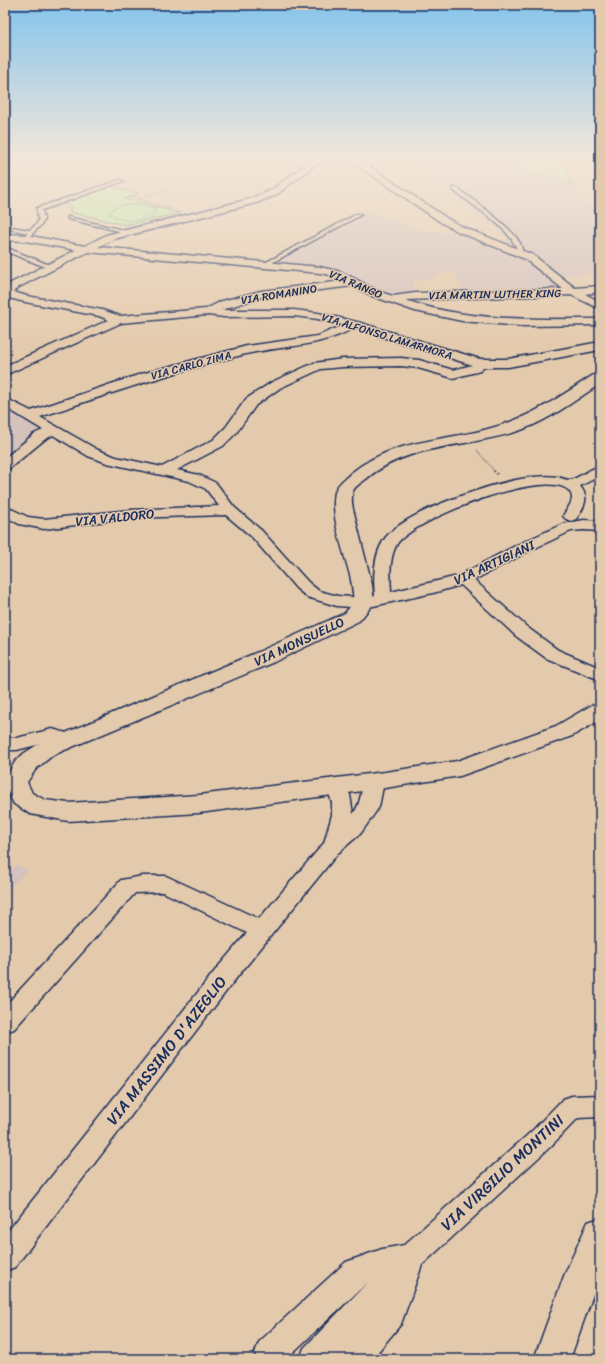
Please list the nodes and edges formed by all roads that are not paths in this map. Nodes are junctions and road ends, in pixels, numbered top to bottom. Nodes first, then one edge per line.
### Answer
1 (41, 222) edge
2 (85, 222) edge
3 (173, 222) edge
4 (346, 222) edge
5 (446, 222) edge
6 (498, 222) edge
7 (5, 227) edge
8 (127, 232) junction
9 (28, 235) junction
10 (5, 237) edge
11 (86, 249) junction
12 (6, 250) dead end
13 (517, 251) junction
14 (262, 266) junction
15 (50, 267) junction
16 (352, 283) junction
17 (600, 289) edge
18 (573, 292) junction
19 (390, 299) junction
20 (600, 306) edge
21 (208, 312) junction
22 (119, 320) junction
23 (600, 322) edge
24 (353, 324) junction
25 (600, 346) edge
26 (479, 363) junction
27 (5, 371) edge
28 (600, 377) edge
29 (5, 402) edge
30 (30, 416) junction
31 (52, 430) junction
32 (5, 465) edge
33 (600, 470) edge
34 (164, 471) junction
35 (572, 485) junction
36 (5, 510) edge
37 (229, 510) junction
38 (571, 516) dead end
39 (600, 526) edge
40 (469, 577) junction
41 (374, 601) junction
42 (600, 676) edge
43 (600, 710) edge
44 (70, 740) junction
45 (5, 744) edge
46 (12, 774) edge
47 (374, 782) junction
48 (337, 786) junction
49 (331, 848) junction
50 (262, 931) junction
51 (5, 1022) edge
52 (600, 1106) edge
53 (600, 1234) edge
54 (5, 1257) edge
55 (411, 1257) junction
56 (274, 1359) edge
57 (315, 1359) edge
58 (352, 1359) edge
59 (552, 1359) edge

1 - 9 lane
2 - 8 lane
3 - 8 street
4 - 14 lane
5 - 13 street
6 - 13 lane
7 - 9 lane
8 - 11 street
9 - 10 street, VIA RANGO
9 - 11 street, VIA RANGO
11 - 14 street, VIA RANGO
11 - 15 street
12 - 15 lane
13 - 18 street
14 - 16 street, VIA RANGO
15 - 22 street, VIA ALFONSO LAMARMORA
16 - 19 street, VIA RANGO
16 - 21 street, VIA ROMANINO
17 - 18 street, VIA MARTIN LUTHER KING
18 - 19 street, VIA MARTIN LUTHER KING
18 - 20 street
19 - 23 street, VIA RANGO
21 - 22 street, VIA ALFONSO LAMARMORA
21 - 24 street, VIA ALFONSO LAMARMORA
22 - 27 street
24 - 26 street, VIA ALFONSO LAMARMORA
24 - 30 street, VIA CARLO ZIMA
25 - 26 street, VIA ALFONSO LAMARMORA
26 - 34 street
28 - 41 main road
29 - 30 street, VIA ARTIGIANI
30 - 31 street, VIA ARTIGIANI
31 - 32 street
31 - 34 street, VIA ARTIGIANI
33 - 35 street
34 - 37 street, VIA ARTIGIANI
35 - 38 street
35 - 41 street
36 - 37 street, VIA VALDORO
37 - 41 street, VIA ARTIGIANI
39 - 40 street, VIA ARTIGIANI
40 - 41 street, VIA ARTIGIANI
40 - 42 street
41 - 44 main road, VIA MONSUELLO
43 - 47 main road, VIA MONSUELLO
44 - 45 street
44 - 46 main road, VIA MONSUELLO
46 - 48 main road, VIA MONSUELLO
47 - 48 main road, VIA MONSUELLO
47 - 49 street, VIA MASSIMO D'AZEGLIO
48 - 49 street, VIA MASSIMO D'AZEGLIO
49 - 50 street, VIA MASSIMO D'AZEGLIO
50 - 51 street
50 - 54 street, VIA MASSIMO D'AZEGLIO
52 - 55 street, VIA VIRGILIO MONTINI
53 - 59 main road
55 - 56 street
55 - 57 street, VIA VIRGILIO MONTINI
55 - 58 street, VIA VIRGILIO MONTINI

